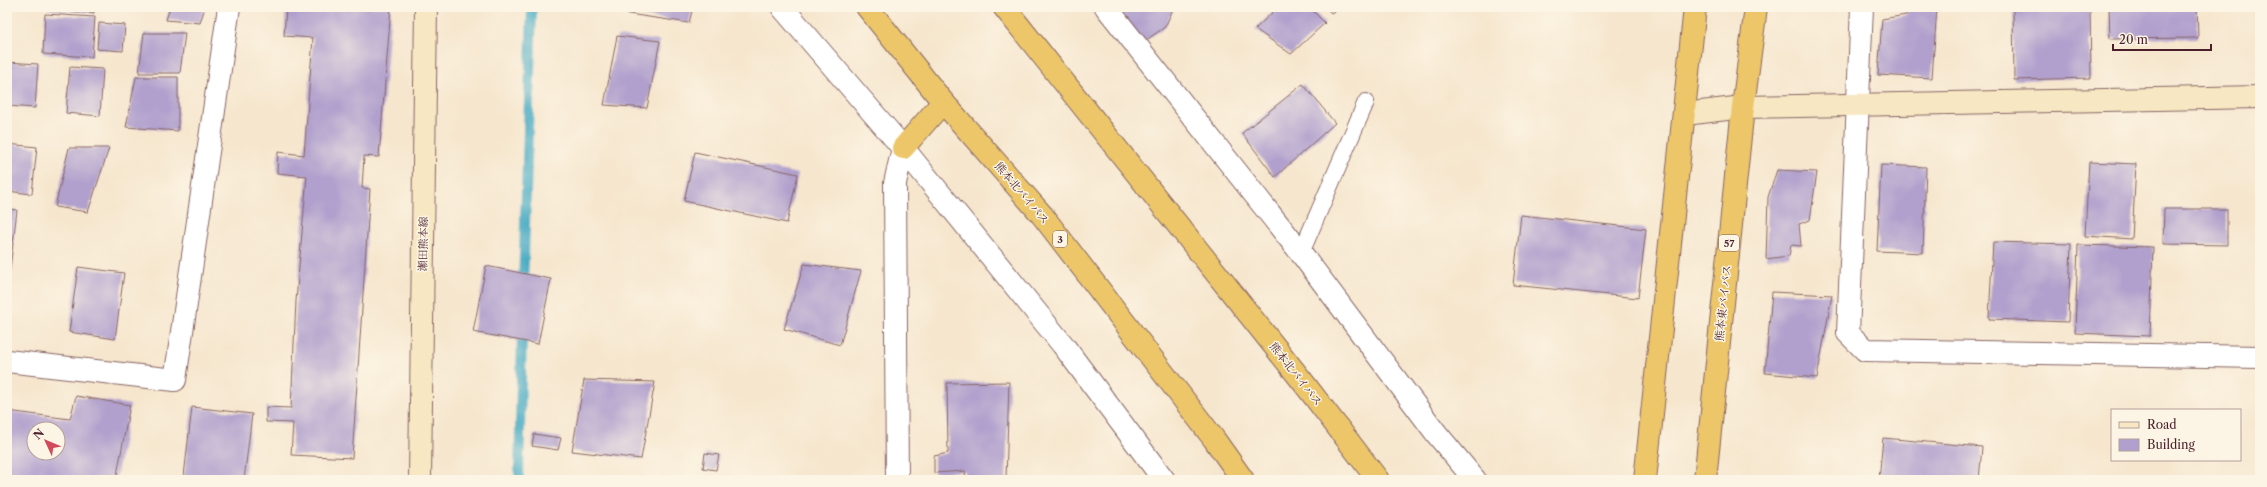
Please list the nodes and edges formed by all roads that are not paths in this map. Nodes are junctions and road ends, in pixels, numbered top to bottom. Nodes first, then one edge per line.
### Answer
1 (229, 7) edge
2 (426, 7) edge
3 (782, 7) edge
4 (867, 7) edge
5 (1004, 7) edge
6 (1106, 7) edge
7 (1695, 7) edge
8 (1756, 7) edge
9 (1862, 7) edge
10 (2260, 97) edge
11 (943, 102) junction
12 (1366, 102) dead end
13 (1857, 104) junction
14 (1743, 107) junction
15 (1685, 114) junction
16 (903, 148) junction
17 (1300, 253) junction
18 (2260, 357) edge
19 (7, 361) edge
20 (420, 480) edge
21 (897, 480) edge
22 (1164, 480) edge
23 (1243, 480) edge
24 (1378, 480) edge
25 (1475, 480) edge
26 (1645, 480) edge
27 (1705, 480) edge

1 - 19 street
2 - 20 street, 瀬田熊本線
3 - 16 street
4 - 11 highway, 熊本北バイパス / 3
5 - 24 highway, 熊本北バイパス
6 - 17 street
7 - 15 highway
8 - 14 highway, 熊本東バイパス / 57
9 - 13 street
10 - 13 street
11 - 16 highway
11 - 23 highway, 熊本北バイパス / 3
12 - 17 lane
13 - 14 street
13 - 18 street
14 - 15 street
14 - 27 highway, 熊本東バイパス / 57
15 - 26 highway
16 - 21 street
16 - 22 street
17 - 25 street

